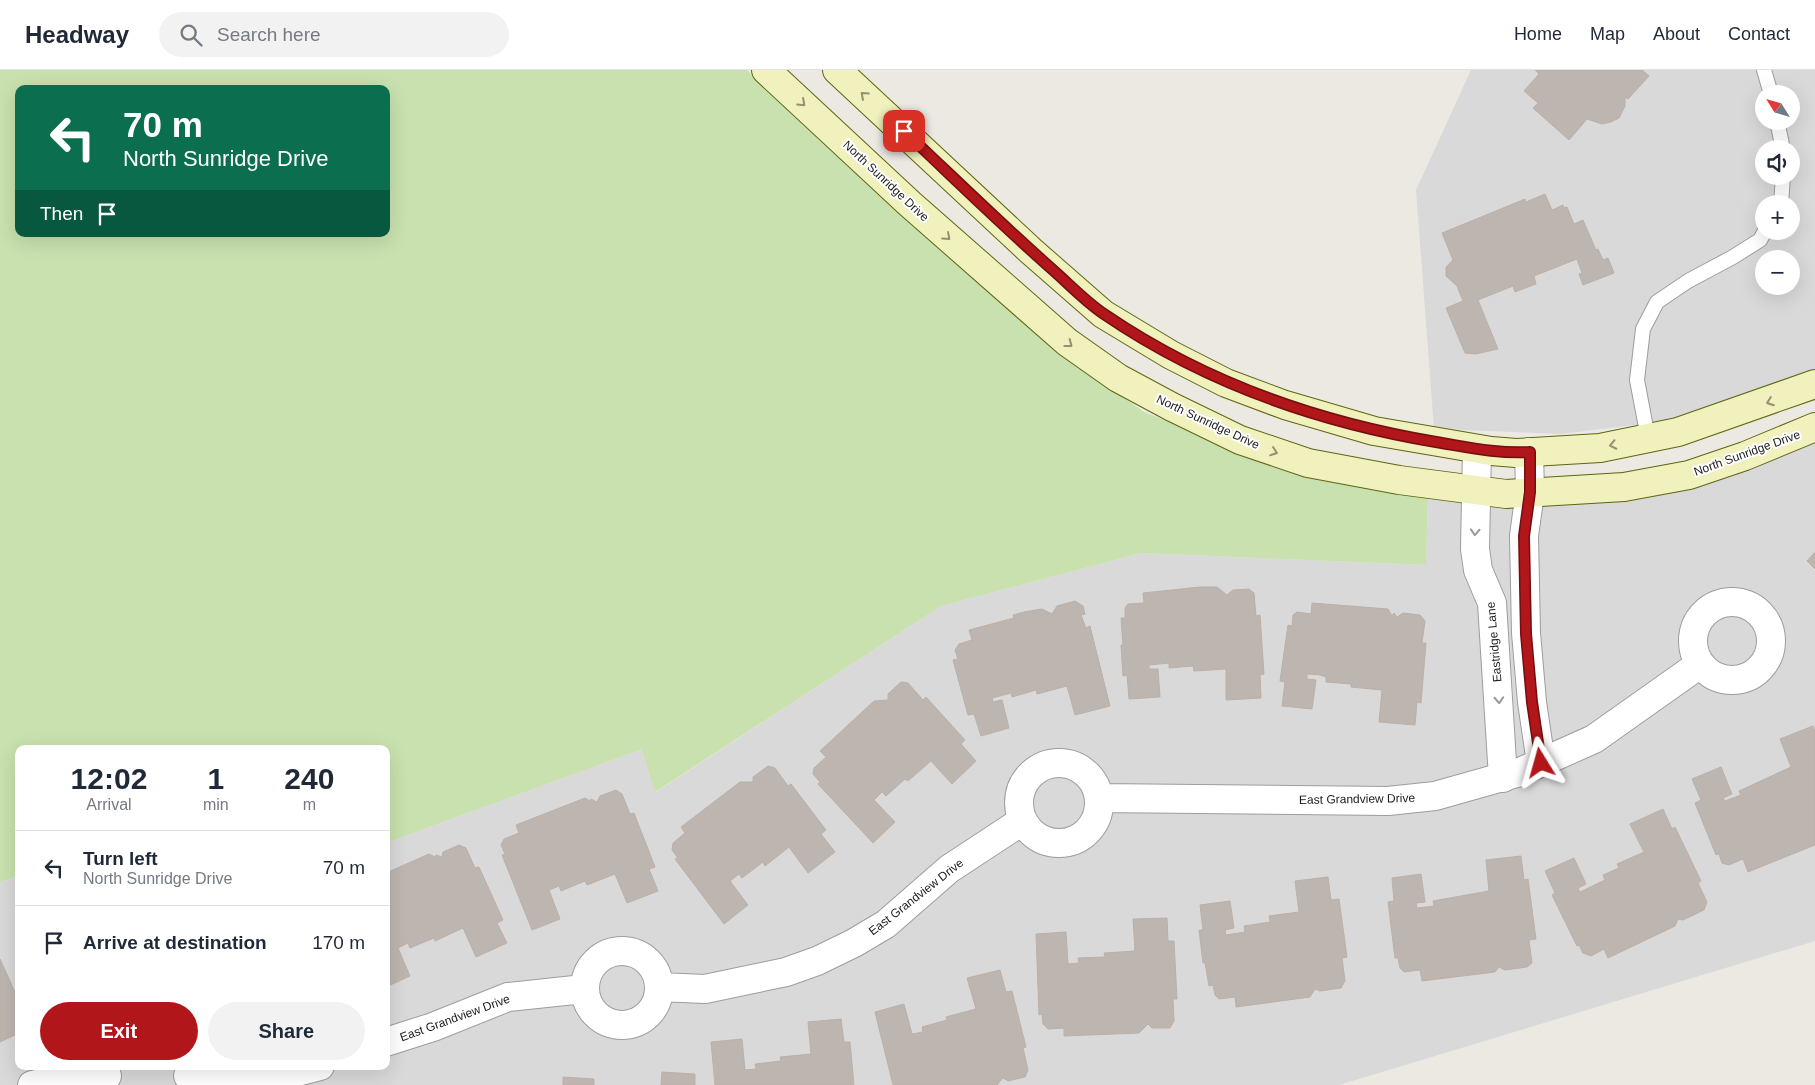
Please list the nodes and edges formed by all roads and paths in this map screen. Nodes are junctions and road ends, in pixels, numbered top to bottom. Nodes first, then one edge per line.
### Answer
1 (766, 70) edge
2 (837, 70) edge
3 (1764, 70) edge
4 (1768, 85) edge
5 (1760, 240) edge
6 (1815, 384) edge
7 (1815, 427) edge
8 (1648, 438) junction
9 (1477, 449) junction
10 (1530, 452) junction
11 (1476, 490) junction
12 (1530, 492) junction
13 (1700, 664) dead end
14 (1541, 763) junction
15 (1503, 778) junction
16 (1099, 798) junction
17 (1022, 821) junction
18 (660, 987) junction
19 (584, 988) junction
20 (390, 1041) edge
21 (302, 1070) edge
22 (108, 1076) edge
23 (187, 1076) edge
24 (32, 1085) edge

1 -> 11 street, North Sunridge Drive
9 -> 2 street
3 - 4 lane
5 - 8 lane
6 -> 8 street
7 - 12 street, North Sunridge Drive
8 -> 10 street
9 - 10 street
9 - 11 street, Eastridge Lane
10 - 12 street
11 - 12 street, North Sunridge Drive
11 -> 15 street, Eastridge Lane
12 - 14 street
13 - 14 street, East Grandview Drive
14 - 15 street, East Grandview Drive
15 - 16 street, East Grandview Drive
16 - 17 street
16 - 17 street
17 - 18 street, East Grandview Drive
18 - 19 street
18 - 19 street
19 - 20 street, East Grandview Drive
21 - 23 street
22 - 24 street

